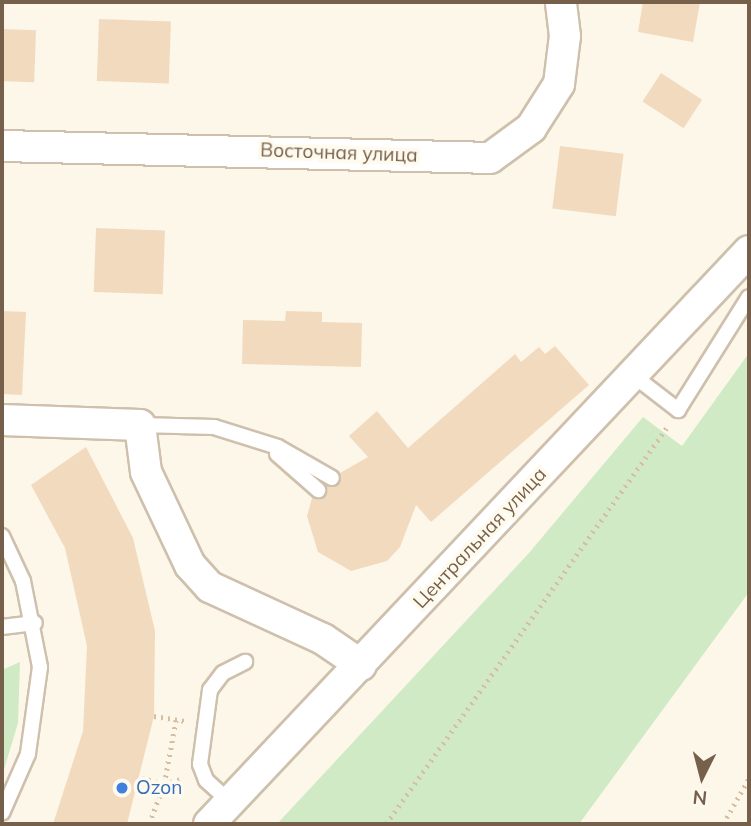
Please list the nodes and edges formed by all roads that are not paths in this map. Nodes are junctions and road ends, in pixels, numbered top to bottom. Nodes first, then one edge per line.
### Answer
1 (562, 2) edge
2 (2, 146) edge
3 (749, 251) edge
4 (749, 297) edge
5 (634, 376) junction
6 (2, 420) edge
7 (140, 425) junction
8 (248, 438) junction
9 (331, 478) dead end
10 (318, 490) dead end
11 (2, 536) edge
12 (35, 622) junction
13 (2, 627) edge
14 (245, 662) dead end
15 (361, 665) junction
16 (229, 801) junction
17 (2, 813) edge
18 (209, 824) edge

1 - 2 street, Восточная улица
3 - 5 street, Центральная улица
4 - 5 lane
5 - 15 street, Центральная улица
6 - 7 street
7 - 8 lane
7 - 15 street
8 - 9 lane
8 - 10 lane
11 - 12 lane
12 - 13 lane
12 - 17 lane
14 - 16 lane
15 - 16 street, Центральная улица
16 - 18 street, Центральная улица

